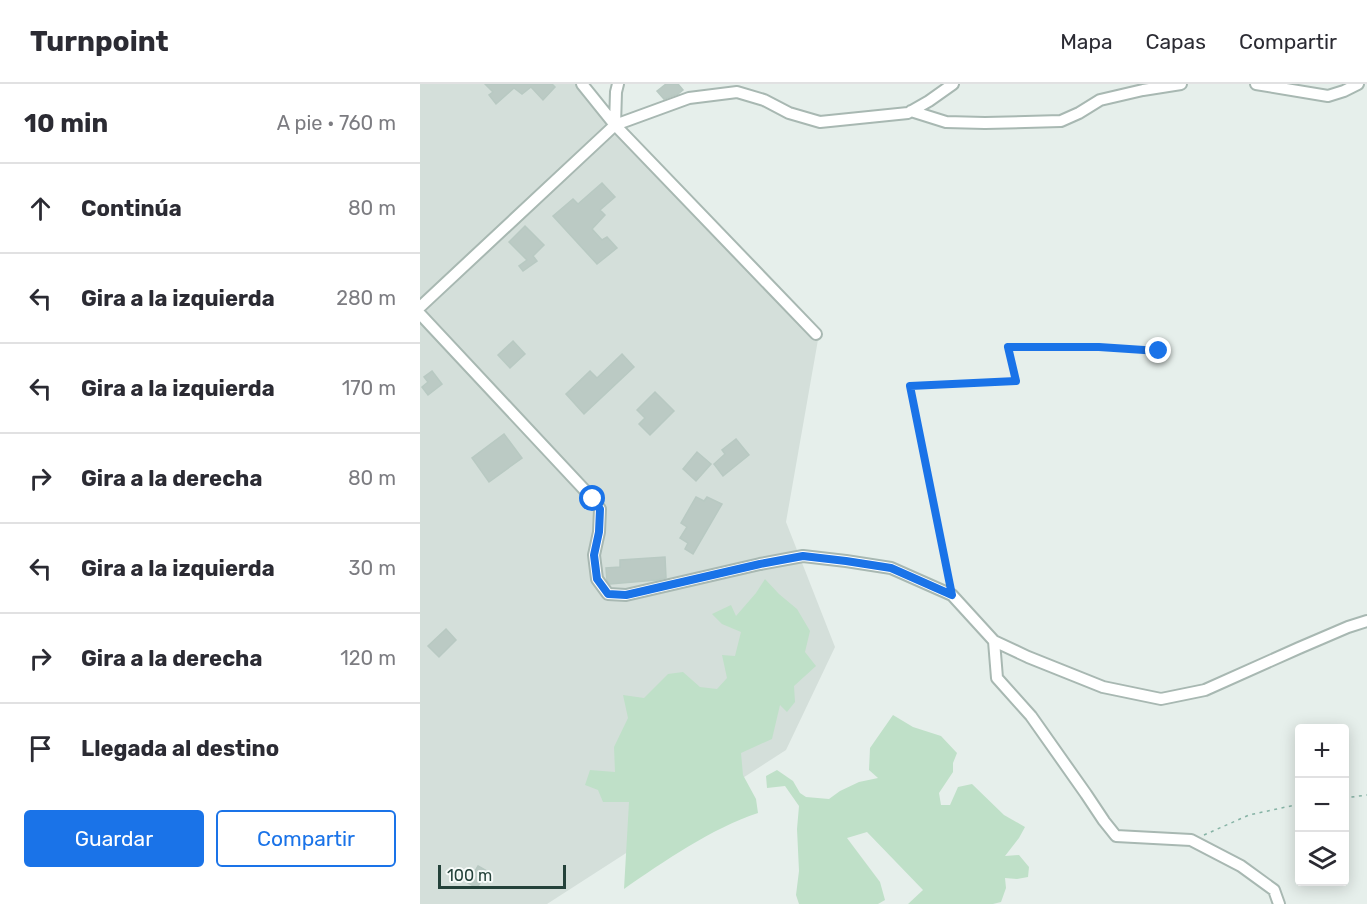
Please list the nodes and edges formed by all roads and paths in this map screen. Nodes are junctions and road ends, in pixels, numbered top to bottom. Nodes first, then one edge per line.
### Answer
1 (582, 84) edge
2 (618, 84) edge
3 (953, 84) edge
4 (1181, 84) edge
5 (1256, 84) edge
6 (1358, 84) edge
7 (911, 111) junction
8 (615, 124) junction
9 (420, 307) edge
10 (420, 314) edge
11 (816, 334) dead end
12 (1159, 351) dead end
13 (952, 595) junction
14 (1367, 621) edge
15 (994, 641) junction
16 (1367, 795) edge
17 (1349, 797) edge
18 (1295, 805) edge
19 (1191, 840) junction
20 (1280, 904) edge

1 - 8 street
2 - 8 street
3 - 7 street
4 - 7 street
5 - 6 street
7 - 8 street
8 - 9 street
8 - 11 street
10 - 13 street
12 - 13 path
13 - 15 street
14 - 15 street
15 - 19 street
16 - 17 path
18 - 19 path
19 - 20 street

